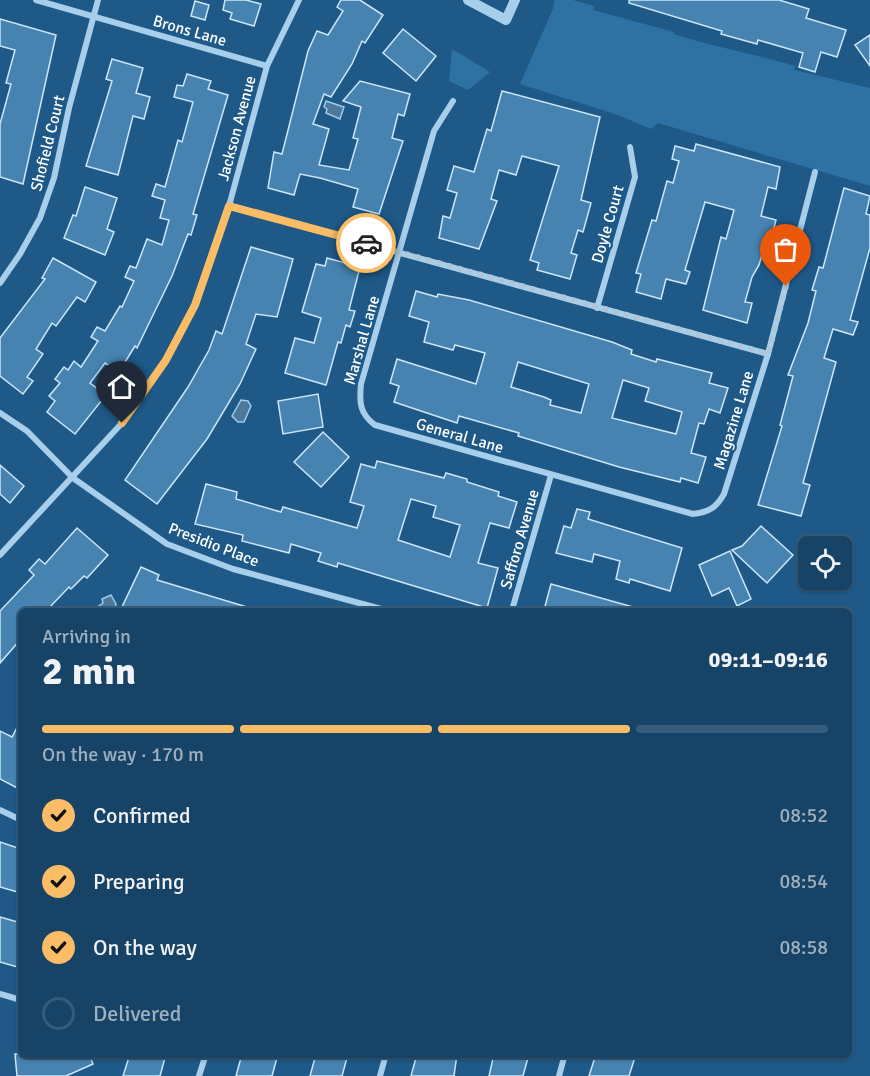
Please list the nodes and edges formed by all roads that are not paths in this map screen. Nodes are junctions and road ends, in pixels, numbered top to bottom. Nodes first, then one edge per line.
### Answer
1 (36, 0) edge
2 (98, 0) edge
3 (299, 0) edge
4 (468, 0) edge
5 (515, 0) edge
6 (94, 17) junction
7 (267, 66) junction
8 (453, 101) dead end
9 (630, 147) dead end
10 (815, 172) dead end
11 (229, 206) junction
12 (400, 252) junction
13 (0, 282) edge
14 (597, 308) junction
15 (768, 354) junction
16 (0, 413) edge
17 (363, 416) joint
18 (551, 475) junction
19 (73, 478) junction
20 (0, 555) edge
21 (378, 608) edge
22 (513, 608) edge
23 (0, 810) edge
24 (18, 819) edge
25 (0, 994) edge
26 (18, 999) edge
27 (205, 1058) edge
28 (385, 1058) edge
29 (564, 1058) edge
30 (199, 1076) edge
31 (380, 1076) edge
32 (559, 1076) edge

1 - 6 street, Brons Lane
2 - 6 street, Shofield Court
3 - 7 street, Jackson Avenue
4 - 5 street
6 - 7 street, Brons Lane
6 - 13 street, Shofield Court
7 - 11 street, Jackson Avenue
8 - 12 street, Marshal Lane
9 - 14 street, Doyle Court
10 - 15 street, Magazine Lane
11 - 12 street
11 - 19 street, Jackson Avenue
12 - 14 street
12 - 17 street, Marshal Lane
14 - 15 street
15 - 18 street, Magazine Lane
16 - 19 street, Presidio Place
17 - 18 street, General Lane
18 - 22 street, Safforo Avenue
19 - 20 street, Jackson Avenue
19 - 21 street, Presidio Place
23 - 24 street
25 - 26 street
27 - 30 street
28 - 31 street
29 - 32 street

